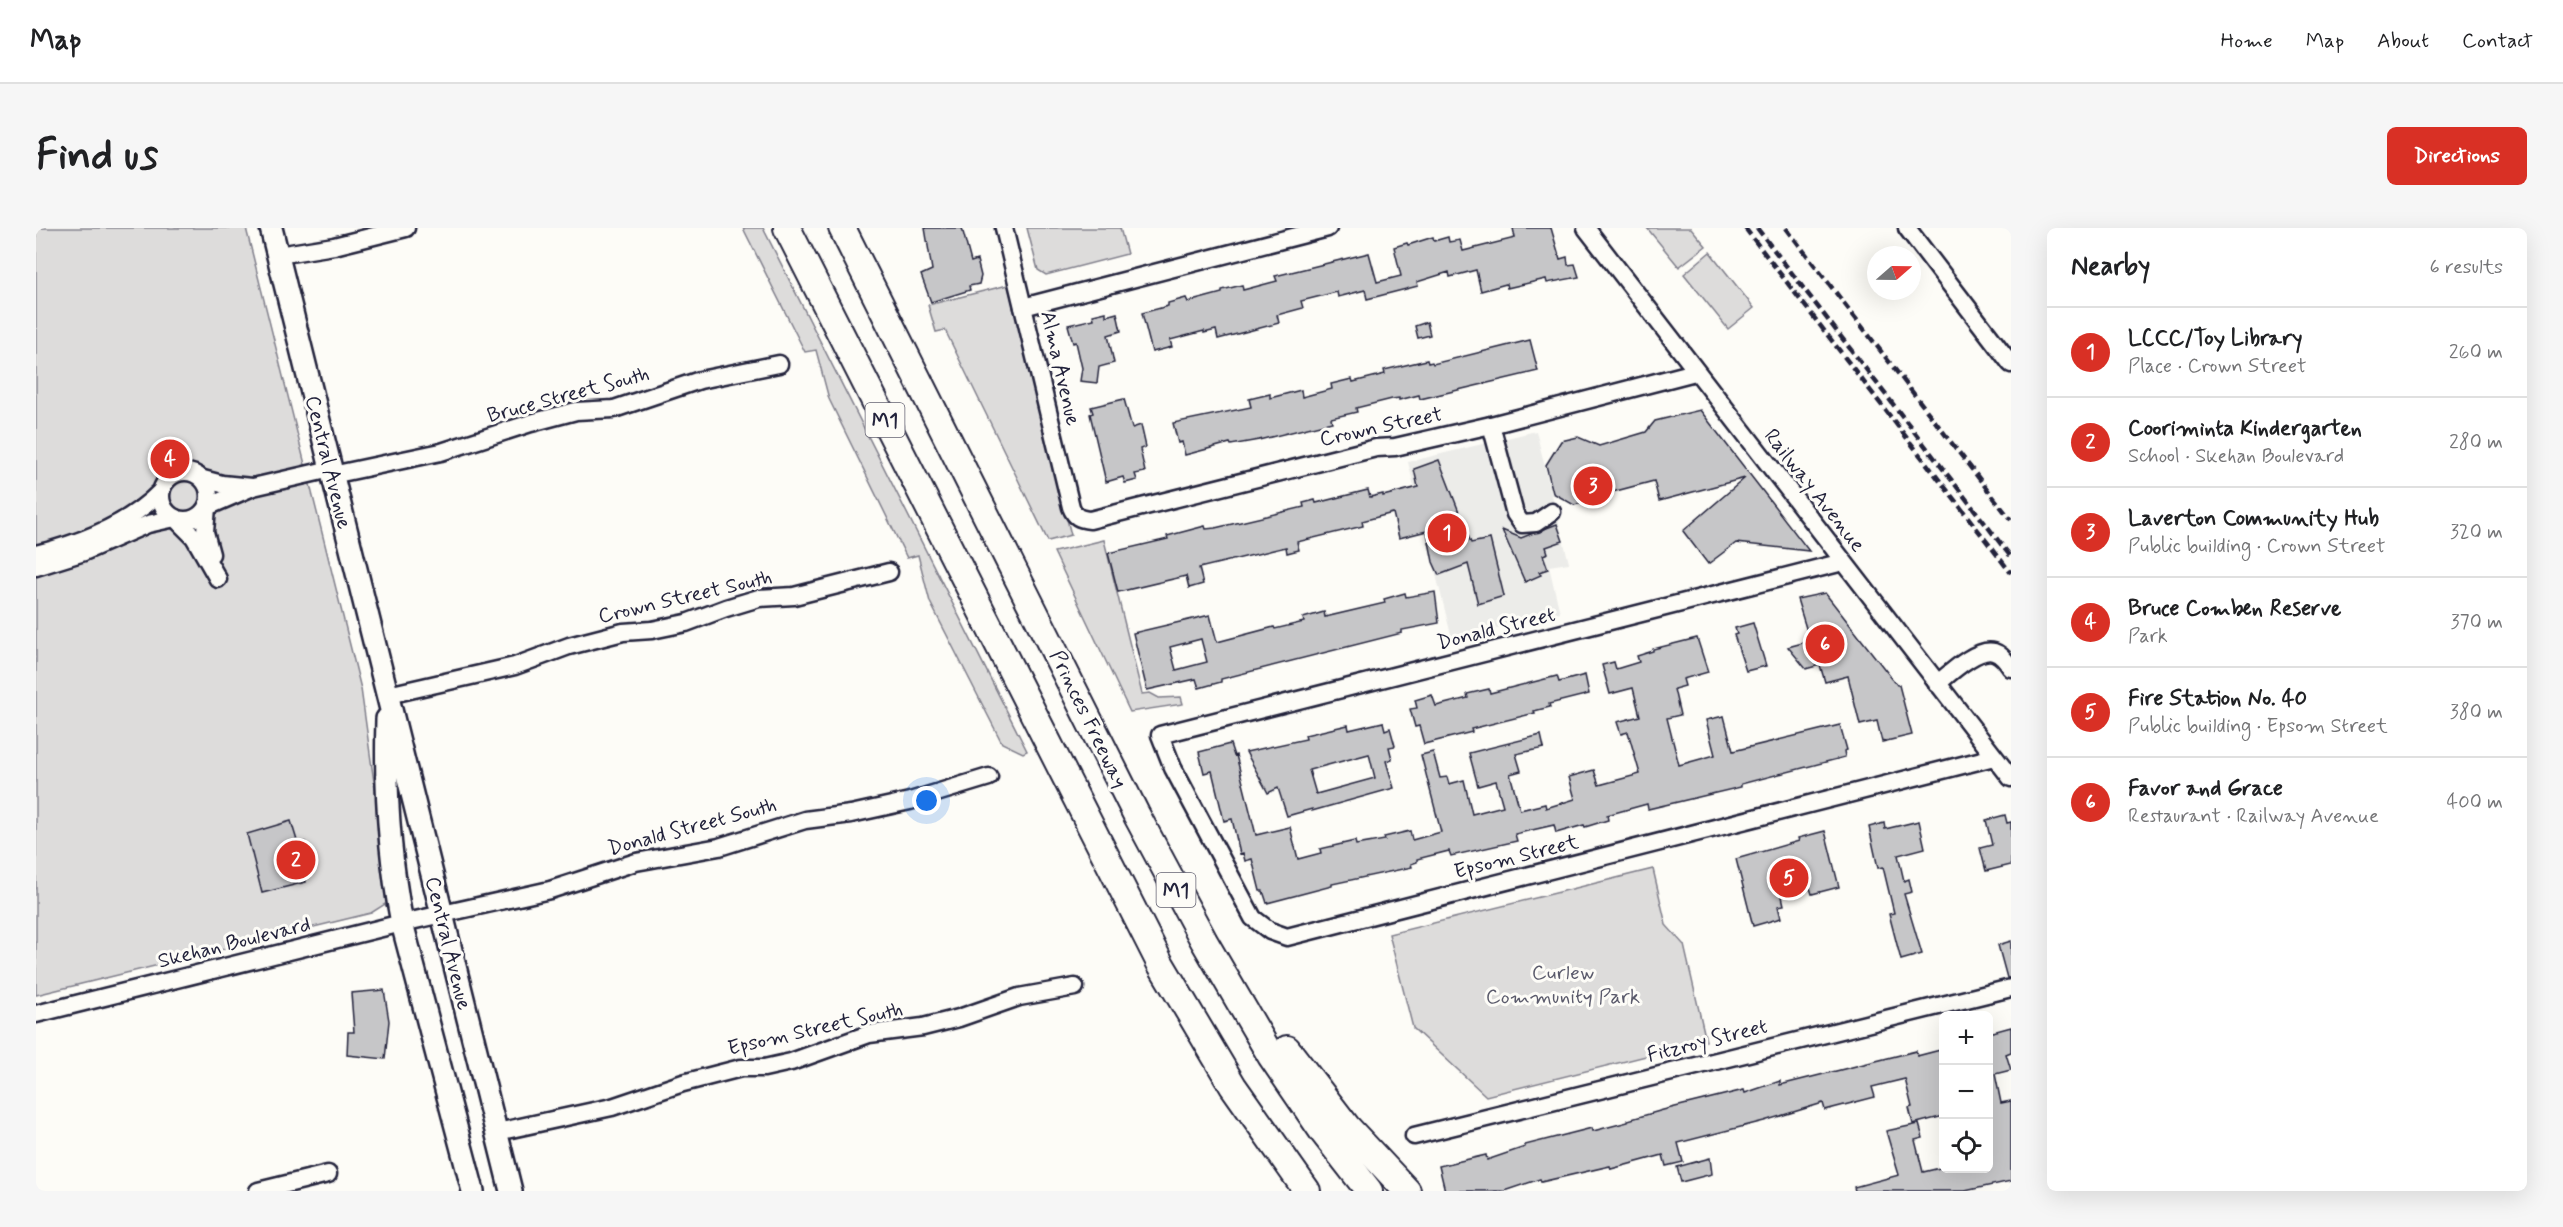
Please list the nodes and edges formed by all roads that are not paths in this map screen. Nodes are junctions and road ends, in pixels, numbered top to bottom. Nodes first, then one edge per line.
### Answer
1 (271, 228) edge
2 (406, 228) edge
3 (787, 228) edge
4 (842, 228) edge
5 (852, 228) edge
6 (1004, 228) edge
7 (1328, 228) edge
8 (1586, 228) edge
9 (1906, 228) edge
10 (278, 255) junction
11 (1023, 307) junction
12 (2009, 358) edge
13 (779, 364) dead end
14 (1695, 372) junction
15 (937, 415) junction
16 (1491, 424) junction
17 (332, 472) junction
18 (202, 479) junction
19 (253, 487) junction
20 (161, 491) junction
21 (207, 507) junction
22 (1552, 512) dead end
23 (1077, 517) joint
24 (175, 518) junction
25 (36, 554) edge
26 (1843, 562) junction
27 (36, 567) edge
28 (889, 572) dead end
29 (2011, 668) edge
30 (1937, 684) junction
31 (388, 695) junction
32 (1160, 735) joint
33 (1994, 757) junction
34 (989, 777) dead end
35 (2011, 778) edge
36 (1136, 814) junction
37 (442, 914) junction
38 (402, 923) junction
39 (1075, 987) dead end
40 (2011, 988) edge
41 (36, 1014) edge
42 (496, 1132) junction
43 (1414, 1136) dead end
44 (327, 1174) dead end
45 (258, 1191) edge
46 (473, 1191) edge
47 (511, 1191) edge
48 (1307, 1191) edge
49 (1369, 1191) edge
50 (1407, 1191) edge

1 - 10 main road, Central Avenue
2 - 10 street
3 - 48 highway, M1
4 - 15 highway, Princes Freeway / M1
5 - 15 highway
6 - 11 street, Alma Avenue
7 - 11 street
8 - 14 street, Railway Avenue
9 - 12 street
10 - 17 main road, Central Avenue
11 - 23 street, Alma Avenue
13 - 17 street, Bruce Street South
14 - 16 street, Crown Street
14 - 26 street, Railway Avenue
15 - 36 highway, Princes Freeway / M1
16 - 22 street
16 - 23 street, Crown Street
17 - 19 street, Bruce Street South
17 - 31 main road, Central Avenue
18 - 19 street
18 - 20 street
18 - 21 street
19 - 21 street
20 - 24 street
20 - 25 street
21 - 24 street
21 - 24 street
24 - 27 street
26 - 30 street, Railway Avenue
26 - 32 street, Donald Street
28 - 31 street, Crown Street South
29 - 30 street
30 - 33 street, Railway Avenue
31 - 37 main road, Central Avenue
31 - 38 main road, Central Avenue
32 - 33 street, Epsom Street
33 - 35 street, Railway Avenue
34 - 37 street, Donald Street South
36 - 49 highway, Princes Freeway / M1
36 - 50 highway
37 - 38 street, Skehan Boulevard
37 - 42 main road, Central Avenue
38 - 41 street, Skehan Boulevard
38 - 46 main road, Central Avenue
39 - 42 street, Epsom Street South
40 - 43 street, Fitzroy Street
42 - 47 main road, Central Avenue
44 - 45 street

